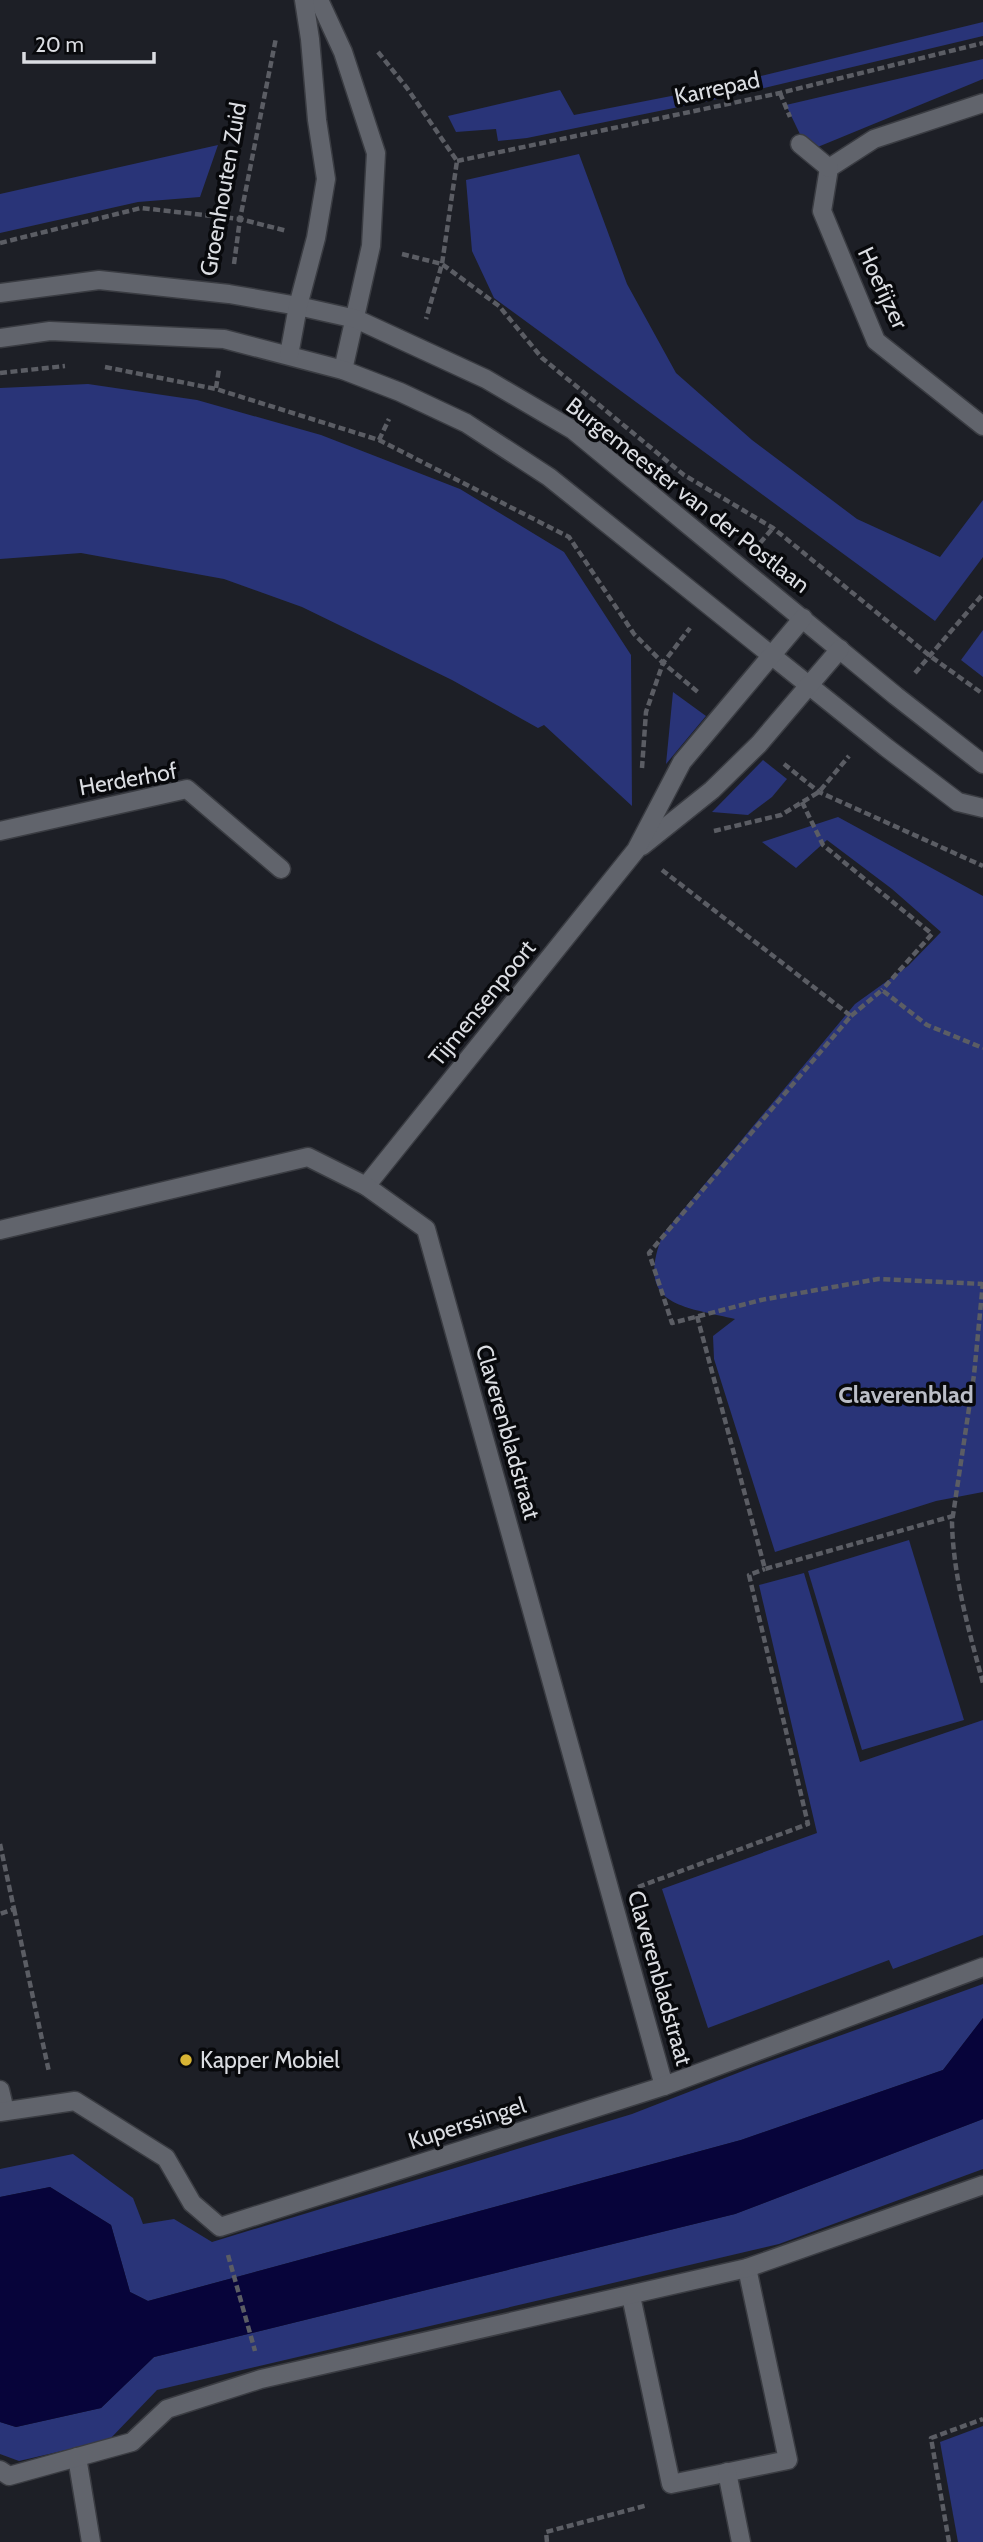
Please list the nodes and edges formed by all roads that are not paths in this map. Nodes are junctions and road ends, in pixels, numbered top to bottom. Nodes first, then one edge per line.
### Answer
1 (304, 0) edge
2 (319, 0) edge
3 (983, 103) edge
4 (800, 144) dead end
5 (829, 168) junction
6 (0, 293) edge
7 (298, 306) junction
8 (356, 319) junction
9 (0, 338) edge
10 (289, 355) junction
11 (343, 370) junction
12 (983, 426) edge
13 (803, 618) junction
14 (840, 649) junction
15 (772, 654) junction
16 (808, 684) junction
17 (983, 764) edge
18 (983, 807) edge
19 (0, 831) edge
20 (636, 850) junction
21 (281, 869) dead end
22 (366, 1186) junction
23 (0, 1230) edge
24 (983, 1967) edge
25 (664, 2086) junction
26 (0, 2090) edge
27 (2, 2111) edge
28 (983, 2185) edge
29 (747, 2268) junction
30 (631, 2296) junction
31 (77, 2458) junction
32 (0, 2470) edge
33 (727, 2472) junction
34 (91, 2542) edge
35 (741, 2542) edge

1 - 7 street
2 - 8 street
3 - 5 street
4 - 5 street
5 - 12 street, Hoefijzer
6 - 7 street, Burgemeester van der Postlaan
7 - 8 street, Burgemeester van der Postlaan
7 - 10 street
8 - 11 street
8 - 13 street, Burgemeester van der Postlaan
9 - 10 street
10 - 11 street
11 - 15 street
13 - 14 street, Burgemeester van der Postlaan
13 - 15 street, Tijmensenpoort
14 - 16 street, Tijmensenpoort
14 - 17 street, Burgemeester van der Postlaan
15 - 16 street
15 - 20 street, Tijmensenpoort
16 - 18 street
16 - 20 street, Tijmensenpoort
19 - 21 street, Herderhof
20 - 22 street, Tijmensenpoort
22 - 23 street, Claverenbladstraat
22 - 25 street, Claverenbladstraat
24 - 25 street, Kuperssingel
25 - 27 street, Kuperssingel
26 - 27 street
28 - 29 street
29 - 30 street
29 - 33 street
30 - 31 street
30 - 33 street
31 - 32 street
31 - 34 street
33 - 35 street

